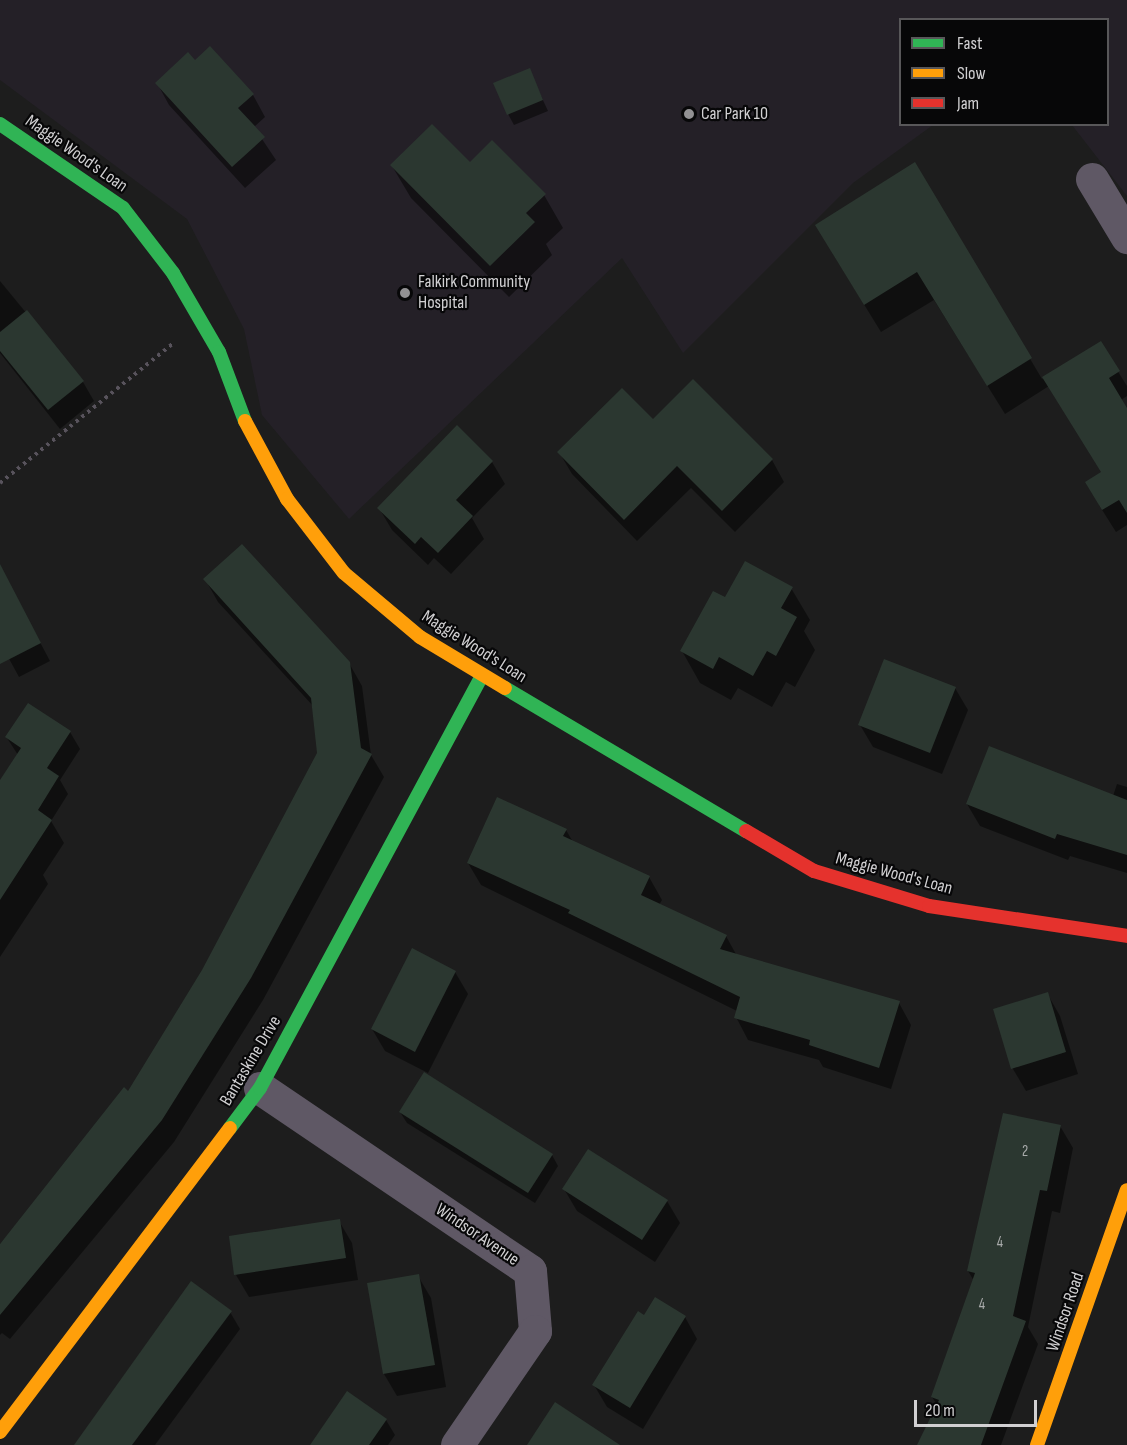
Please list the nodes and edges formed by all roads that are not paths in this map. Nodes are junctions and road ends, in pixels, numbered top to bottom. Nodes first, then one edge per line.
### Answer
1 (0, 123) edge
2 (1092, 179) dead end
3 (1127, 237) edge
4 (482, 676) junction
5 (1127, 936) edge
6 (260, 1088) junction
7 (1127, 1190) edge
8 (0, 1432) edge
9 (457, 1445) edge
10 (1037, 1445) edge

1 - 4 street, Maggie Wood's Loan
2 - 3 street
4 - 5 street, Maggie Wood's Loan
4 - 6 street, Bantaskine Drive
6 - 8 street, Bantaskine Drive
6 - 9 street, Windsor Avenue
7 - 10 street, Windsor Road

